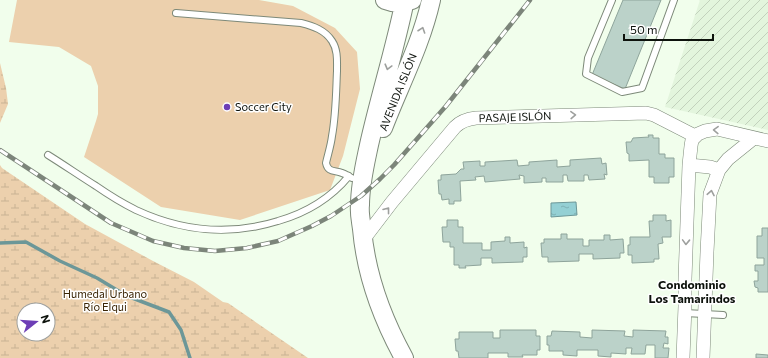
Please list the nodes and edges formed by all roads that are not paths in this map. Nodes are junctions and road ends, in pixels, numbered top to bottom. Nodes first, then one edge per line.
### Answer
1 (385, 0) edge
2 (431, 0) edge
3 (612, 0) edge
4 (674, 0) edge
5 (407, 1) edge
6 (176, 13) dead end
7 (695, 136) junction
8 (754, 138) junction
9 (768, 141) edge
10 (48, 155) dead end
11 (689, 165) junction
12 (719, 170) junction
13 (355, 180) junction
14 (363, 240) junction
15 (685, 313) junction
16 (704, 314) junction
17 (723, 315) dead end
18 (388, 324) junction
19 (404, 358) edge
20 (412, 358) edge
21 (683, 358) edge
22 (703, 358) edge

1 - 5 main road
13 -> 2 main road, AVENIDA ISLÓN
3 - 4 lane
5 -> 13 main road, AVENIDA ISLÓN
6 - 13 lane
8 -> 7 street
7 - 11 street
14 -> 7 street, PASAJE ISLÓN
8 - 9 street
8 - 12 street
10 - 13 lane
11 - 12 street
11 -> 15 street
16 -> 12 street
13 - 14 main road, AVENIDA ISLÓN
14 - 18 main road, AVENIDA ISLÓN
15 - 16 lane
15 - 21 street
16 - 17 lane
16 - 22 street
18 - 19 main road, AVENIDA ISLÓN
18 - 20 main road, AVENIDA ISLÓN

